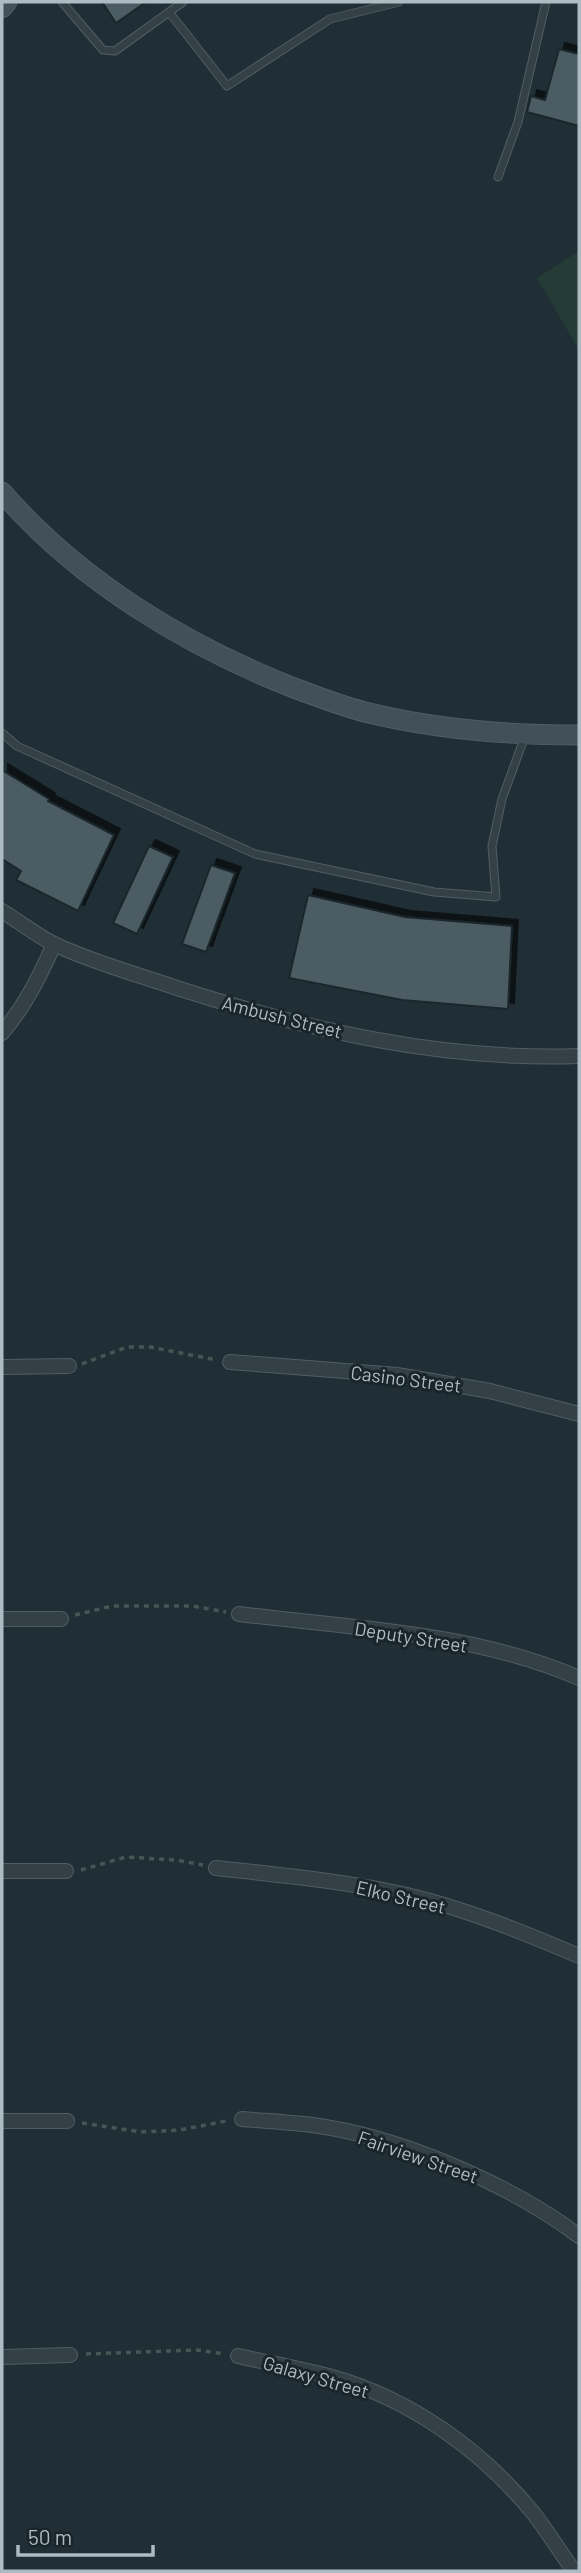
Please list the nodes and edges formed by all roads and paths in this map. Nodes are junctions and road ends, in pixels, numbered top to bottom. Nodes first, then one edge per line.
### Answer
1 (7, 2) edge
2 (62, 2) edge
3 (183, 2) edge
4 (398, 2) edge
5 (546, 2) edge
6 (2, 8) edge
7 (169, 12) junction
8 (499, 177) dead end
9 (2, 492) edge
10 (2, 733) edge
11 (525, 735) junction
12 (579, 735) edge
13 (2, 911) edge
14 (54, 944) junction
15 (2, 1033) edge
16 (579, 1056) edge
17 (230, 1362) joint
18 (69, 1366) joint
19 (2, 1367) edge
20 (579, 1414) edge
21 (239, 1614) joint
22 (2, 1619) edge
23 (61, 1619) joint
24 (579, 1678) edge
25 (216, 1868) joint
26 (2, 1871) edge
27 (66, 1871) joint
28 (579, 1956) edge
29 (242, 2119) joint
30 (2, 2121) edge
31 (67, 2121) joint
32 (579, 2236) edge
33 (70, 2355) joint
34 (238, 2356) joint
35 (2, 2357) edge
36 (574, 2571) edge

1 - 6 main road
2 - 7 lane
3 - 7 lane
4 - 7 lane
5 - 8 lane
9 - 11 main road
10 - 11 lane
11 - 12 main road
13 - 14 street, Ambush Street
14 - 15 street
14 - 16 street, Ambush Street
17 - 18 path
17 - 20 street, Casino Street
18 - 19 street
21 - 23 path
21 - 24 street, Deputy Street
22 - 23 street
25 - 27 path
25 - 28 street, Elko Street
26 - 27 street
29 - 31 path
29 - 32 street, Fairview Street
30 - 31 street
33 - 34 path
33 - 35 street
34 - 36 street, Galaxy Street

